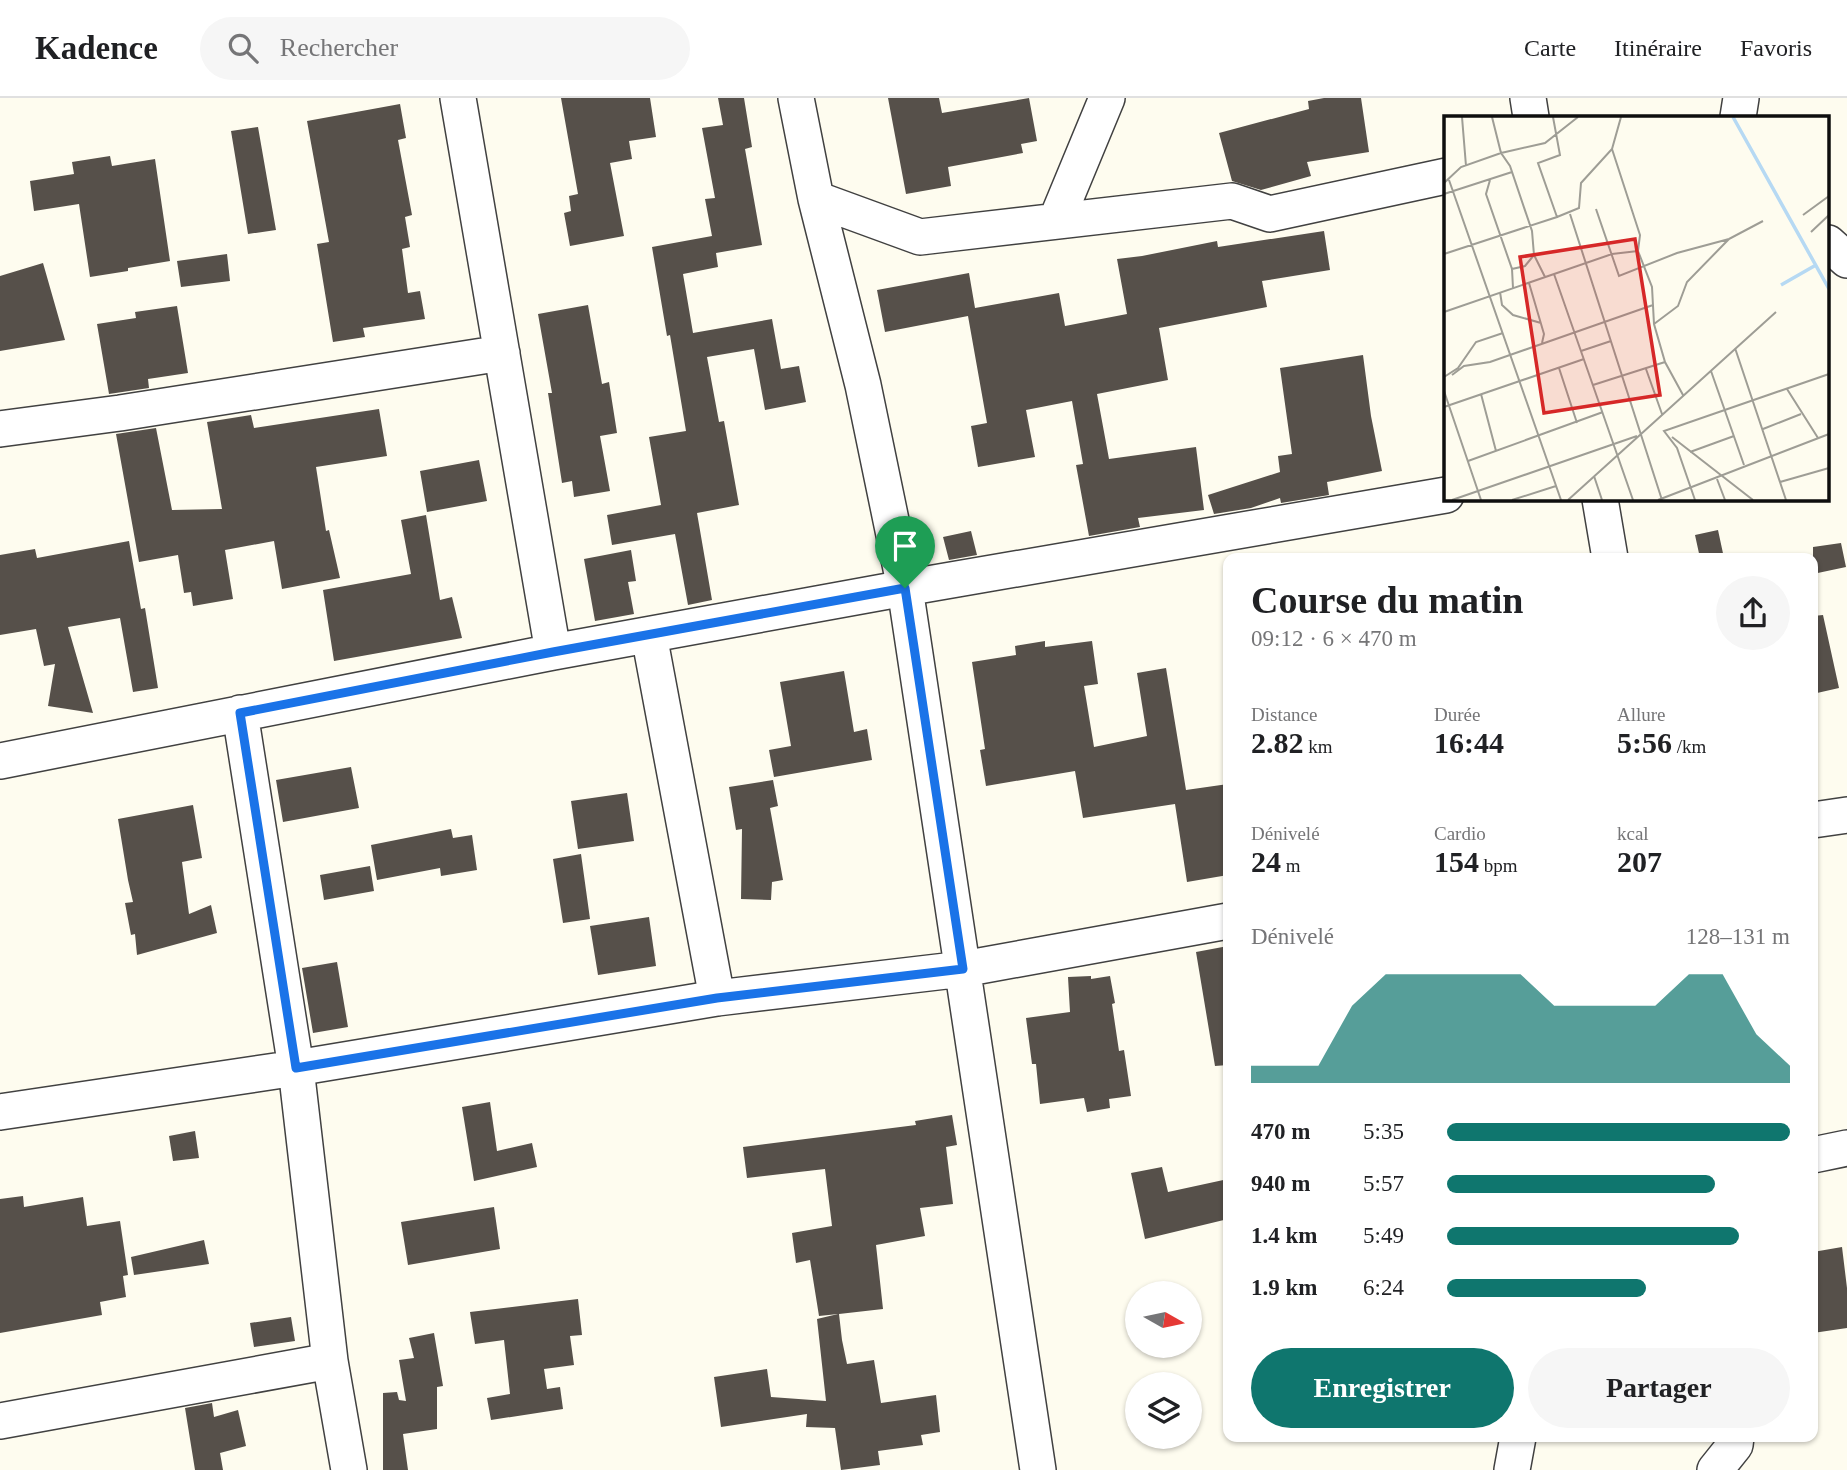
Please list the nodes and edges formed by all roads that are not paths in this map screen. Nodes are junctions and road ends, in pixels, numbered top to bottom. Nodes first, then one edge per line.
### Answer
1 (458, 98) edge
2 (796, 98) edge
3 (1107, 98) edge
4 (1528, 98) edge
5 (1741, 98) edge
6 (1531, 116) edge
7 (1738, 116) edge
8 (1444, 176) edge
9 (816, 199) junction
10 (1056, 222) junction
11 (1829, 244) edge
12 (1847, 260) edge
13 (1847, 266) edge
14 (1829, 272) edge
15 (502, 353) junction
16 (0, 429) edge
17 (1444, 495) edge
18 (1600, 500) edge
19 (1609, 553) edge
20 (905, 588) junction
21 (649, 635) junction
22 (553, 652) junction
23 (240, 713) junction
24 (0, 761) edge
25 (1847, 815) edge
26 (1818, 819) edge
27 (1223, 922) edge
28 (963, 969) junction
29 (717, 998) junction
30 (296, 1068) junction
31 (0, 1112) edge
32 (1847, 1148) edge
33 (1818, 1154) edge
34 (330, 1361) junction
35 (0, 1421) edge
36 (1517, 1442) edge
37 (1735, 1442) edge
38 (349, 1470) edge
39 (1038, 1470) edge
40 (1512, 1470) edge
41 (1714, 1470) edge

1 - 15 street
2 - 9 street
3 - 10 street
4 - 6 street
5 - 7 street
8 - 10 street
9 - 10 street
9 - 20 street
11 - 12 street
13 - 14 street
15 - 16 street
15 - 22 street
17 - 20 street
18 - 19 street
20 - 21 street
20 - 28 street
21 - 22 street
21 - 29 street
22 - 23 street
23 - 24 street
23 - 30 street
25 - 26 street
27 - 28 street
28 - 29 street
28 - 39 street
29 - 30 street
30 - 31 street
30 - 34 street
32 - 33 street
34 - 35 street
34 - 38 street
36 - 40 street
37 - 41 street

